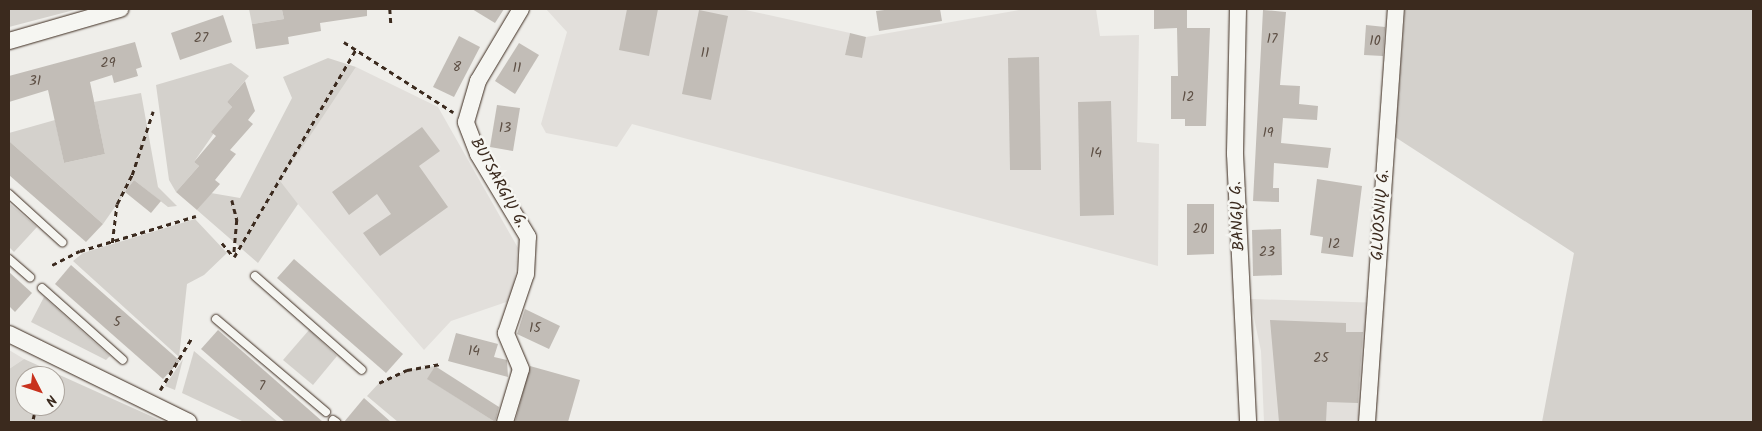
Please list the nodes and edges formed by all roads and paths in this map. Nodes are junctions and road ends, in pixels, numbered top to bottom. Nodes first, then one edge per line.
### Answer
1 (120, 9) edge
2 (390, 9) edge
3 (521, 9) edge
4 (1238, 9) edge
5 (1396, 9) edge
6 (391, 25) dead end
7 (9, 41) edge
8 (344, 42) dead end
9 (356, 50) junction
10 (153, 111) dead end
11 (466, 122) junction
12 (9, 194) edge
13 (232, 200) dead end
14 (196, 216) dead end
15 (62, 242) dead end
16 (112, 243) junction
17 (222, 243) dead end
18 (234, 257) junction
19 (9, 258) edge
20 (52, 265) dead end
21 (255, 276) dead end
22 (30, 278) dead end
23 (42, 288) dead end
24 (216, 319) dead end
25 (9, 334) edge
26 (191, 339) dead end
27 (123, 360) dead end
28 (440, 364) dead end
29 (362, 370) dead end
30 (378, 383) dead end
31 (159, 390) dead end
32 (326, 412) dead end
33 (33, 416) edge
34 (32, 419) junction
35 (23, 422) edge
36 (71, 422) edge
37 (188, 422) edge
38 (505, 422) edge
39 (1248, 422) edge
40 (1367, 422) edge

1 - 7 street
2 - 6 path
3 - 11 street, BUTSARGIŲ G.
4 - 39 street, BANGŲ G.
5 - 40 street, GLUOSNIŲ G.
8 - 9 path
9 - 11 path
9 - 18 path
10 - 16 path
11 - 38 street, BUTSARGIŲ G.
12 - 15 lane
13 - 18 path
14 - 16 path
16 - 20 path
17 - 18 path
19 - 22 lane
21 - 29 lane
23 - 27 lane
24 - 32 lane
25 - 37 street
26 - 31 path
28 - 30 path
33 - 34 path
34 - 35 path
34 - 36 path

